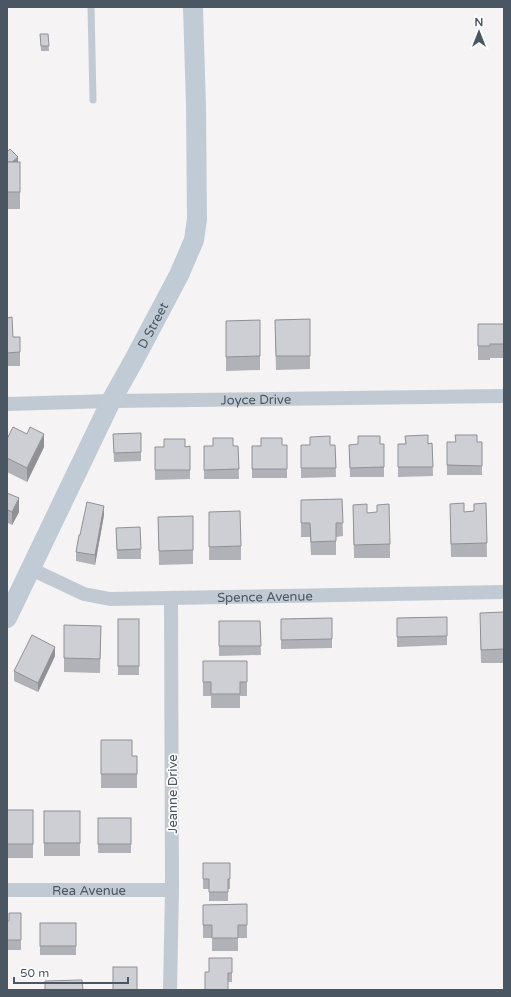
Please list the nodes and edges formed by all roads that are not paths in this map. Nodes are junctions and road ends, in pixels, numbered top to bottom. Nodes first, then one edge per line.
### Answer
1 (91, 7) edge
2 (193, 7) edge
3 (93, 100) dead end
4 (504, 396) edge
5 (111, 401) junction
6 (7, 404) edge
7 (32, 569) junction
8 (504, 592) edge
9 (171, 598) junction
10 (7, 618) edge
11 (7, 890) edge
12 (172, 890) junction
13 (170, 990) edge

1 - 3 lane
2 - 5 street, D Street
4 - 5 street, Joyce Drive
5 - 6 street, Joyce Drive
5 - 7 street, D Street
7 - 9 street, Spence Avenue
7 - 10 street, D Street
8 - 9 street, Spence Avenue
9 - 12 street, Jeanne Drive
11 - 12 street, Rea Avenue
12 - 13 street, Jeanne Drive

